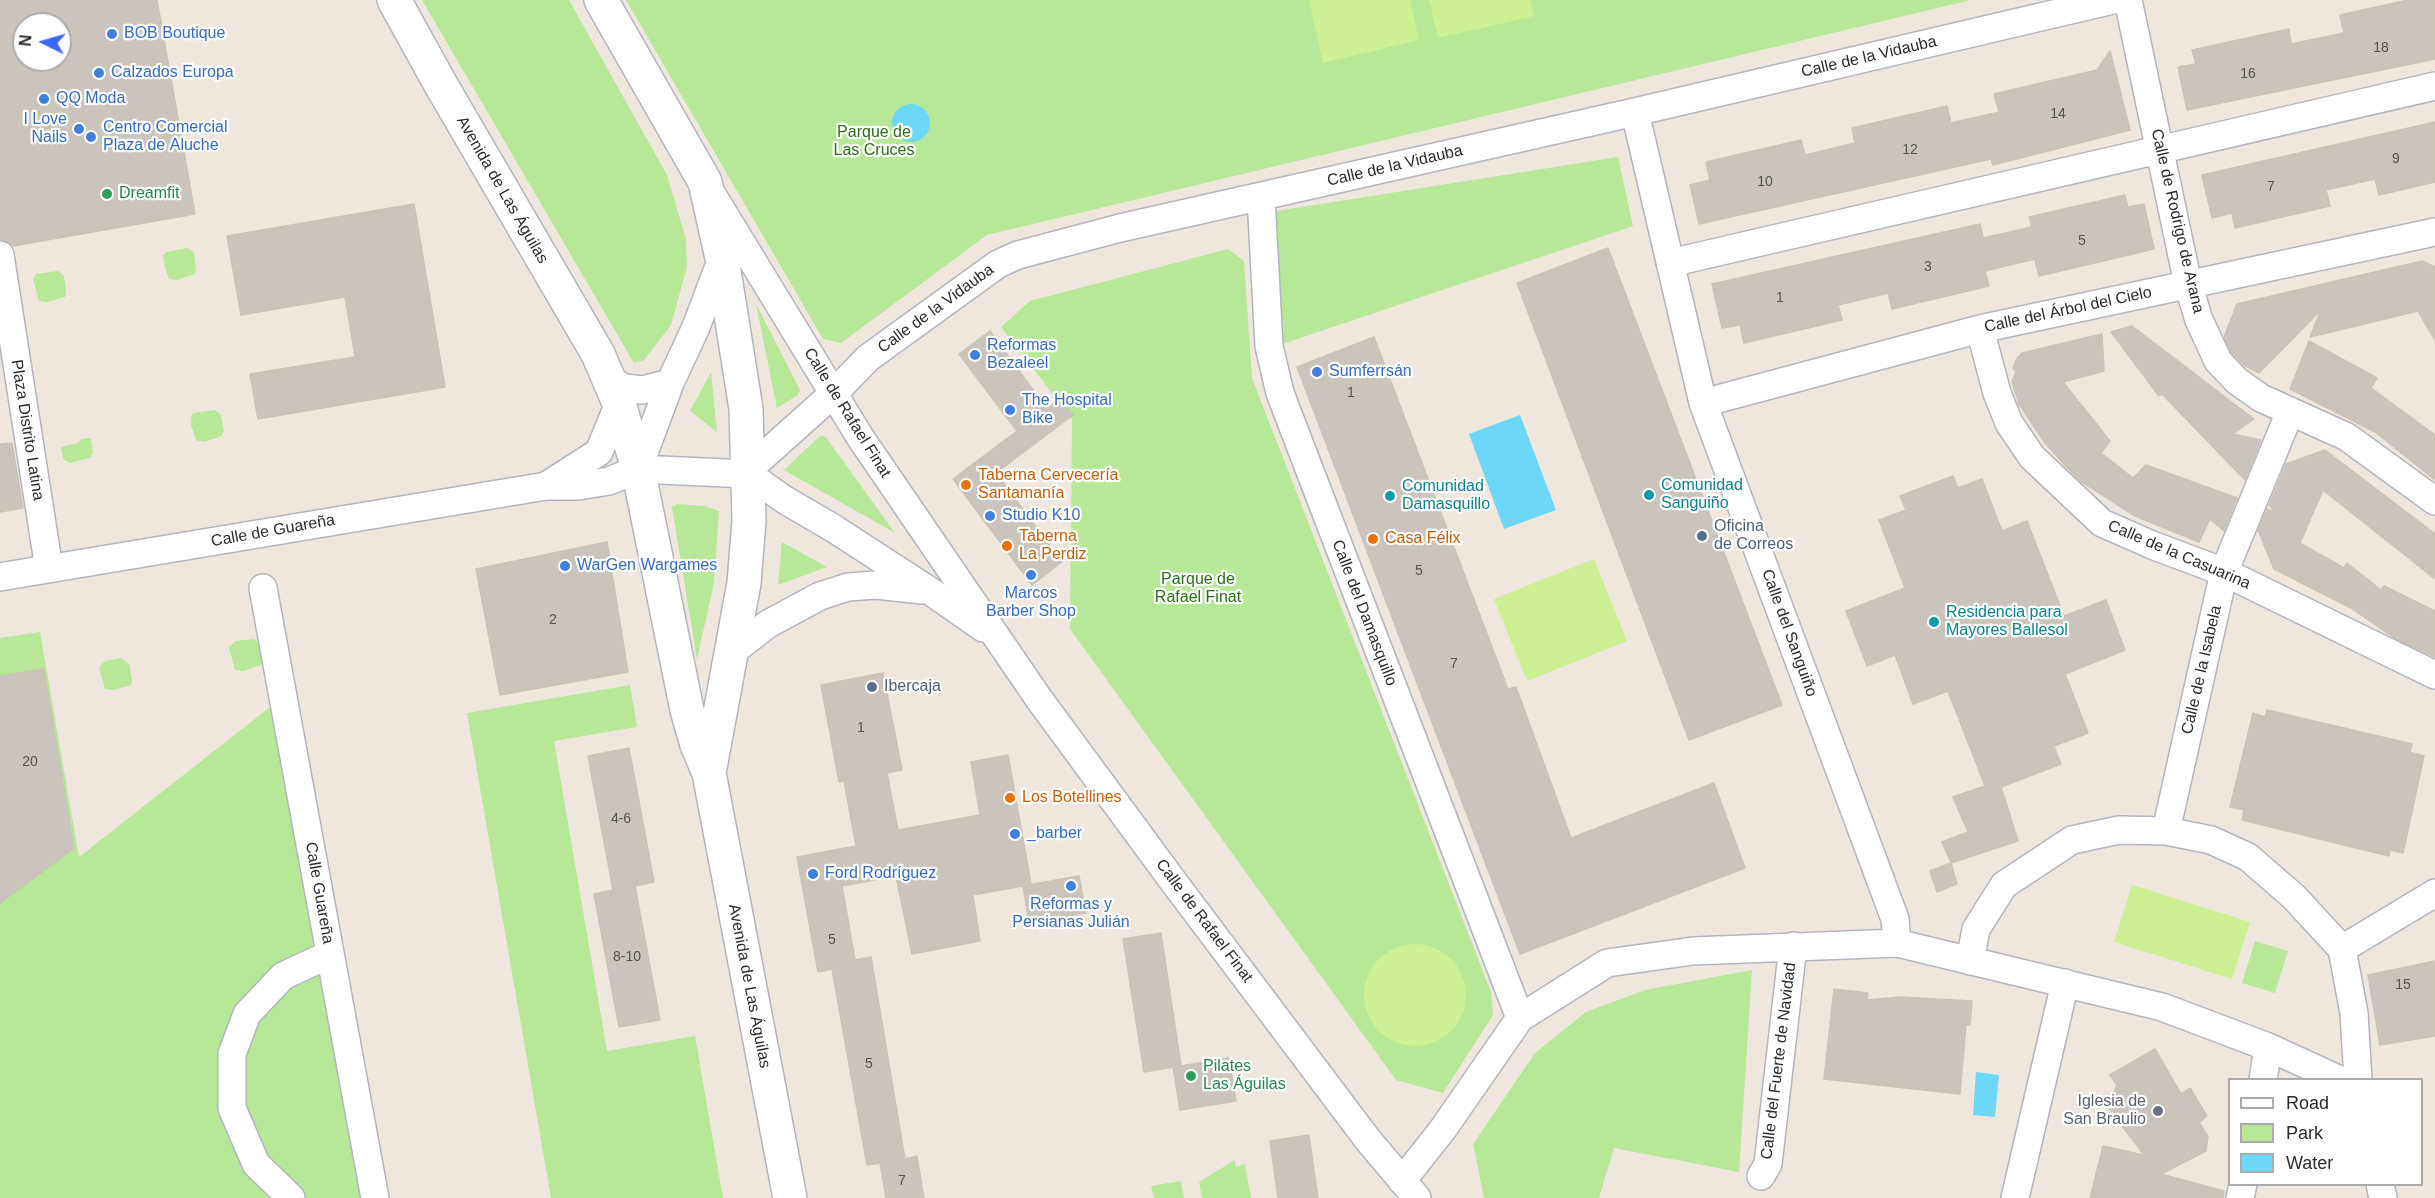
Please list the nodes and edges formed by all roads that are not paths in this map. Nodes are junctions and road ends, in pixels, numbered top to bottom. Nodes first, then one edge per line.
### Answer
1 (394, 0) edge
2 (601, 0) edge
3 (2113, 0) edge
4 (2128, 0) edge
5 (2435, 86) edge
6 (1635, 112) junction
7 (2160, 150) junction
8 (705, 182) junction
9 (1261, 197) junction
10 (2435, 232) edge
11 (0, 255) edge
12 (722, 258) junction
13 (1670, 263) junction
14 (2188, 284) junction
15 (1980, 329) junction
16 (670, 383) junction
17 (614, 392) junction
18 (834, 393) junction
19 (1704, 403) junction
20 (2290, 412) junction
21 (638, 469) junction
22 (748, 474) junction
23 (546, 486) junction
24 (2435, 501) edge
25 (49, 569) junction
26 (2224, 572) junction
27 (0, 577) edge
28 (263, 588) dead end
29 (930, 591) junction
30 (998, 639) junction
31 (732, 652) junction
32 (2435, 675) edge
33 (709, 773) junction
34 (2166, 831) junction
35 (2435, 893) edge
36 (1897, 943) junction
37 (1793, 946) junction
38 (2342, 949) junction
39 (330, 954) junction
40 (1970, 961) junction
41 (2065, 983) junction
42 (1520, 1018) junction
43 (2268, 1047) junction
44 (2263, 1078) edge
45 (2336, 1078) edge
46 (2358, 1078) edge
47 (1761, 1176) dead end
48 (1409, 1190) edge
49 (291, 1198) edge
50 (375, 1198) edge
51 (790, 1198) edge
52 (2015, 1198) edge

1 - 17 street, Avenida de Las Águilas
2 - 8 street, Avenida de Las Águilas
3 - 6 street, Calle de la Vidauba
4 - 7 street, Calle de Rodrigo de Arana
5 - 7 street
6 - 9 street, Calle de la Vidauba
6 - 13 street, Calle del Sanguiño
7 - 13 street
7 - 14 street, Calle de Rodrigo de Arana
8 - 12 street, Avenida de Las Águilas
8 - 18 street, Calle de Rafael Finat
9 - 18 street, Calle de la Vidauba
9 - 42 street, Calle del Damasquillo
10 - 14 street, Calle del Árbol del Cielo
11 - 25 street, Plaza Distrito Latina
12 - 16 street
12 - 22 street, Avenida de Las Águilas
13 - 19 street, Calle del Sanguiño
14 - 15 street, Calle del Árbol del Cielo
14 - 20 street, Calle de Rodrigo de Arana
15 - 19 street, Calle del Árbol del Cielo
15 - 26 street, Calle de la Casuarina
16 - 17 street
16 - 21 street
17 - 21 street, Avenida de Las Águilas
17 - 23 street, Calle de Guareña
18 - 22 street, Calle de la Vidauba
18 - 30 street, Calle de Rafael Finat
19 - 36 street, Calle del Sanguiño
20 - 24 street, Calle de Rodrigo de Arana
20 - 26 street, Calle de la Isabela
21 - 22 street
21 - 23 street, Calle de Guareña
21 - 33 street, Avenida de Las Águilas
22 - 29 street, Calle de Rafael Finat
22 - 31 street, Avenida de Las Águilas
23 - 25 street, Calle de Guareña
25 - 27 street, Calle de Guareña
26 - 32 street, Calle de la Casuarina
26 - 34 street, Calle de la Isabela
28 - 39 street, Calle Guareña
29 - 30 street, Calle de Rafael Finat
29 - 31 street, Calle de Rafael Finat
30 - 48 street, Calle de Rafael Finat
31 - 33 street, Avenida de Las Águilas
33 - 51 street, Avenida de Las Águilas
34 - 38 street
34 - 40 street
35 - 38 street
36 - 37 street, Calle del Fuerte de Navidad
36 - 40 street, Calle del Fuerte de Navidad
37 - 42 street, Calle del Fuerte de Navidad
37 - 47 street, Calle del Fuerte de Navidad
38 - 46 street
39 - 49 street
39 - 50 street, Calle Guareña
40 - 41 street, Calle del Fuerte de Navidad
41 - 43 street, Calle del Fuerte de Navidad
41 - 52 street
42 - 48 street, Calle del Fuerte de Navidad
43 - 44 street
43 - 45 street, Calle del Fuerte de Navidad

